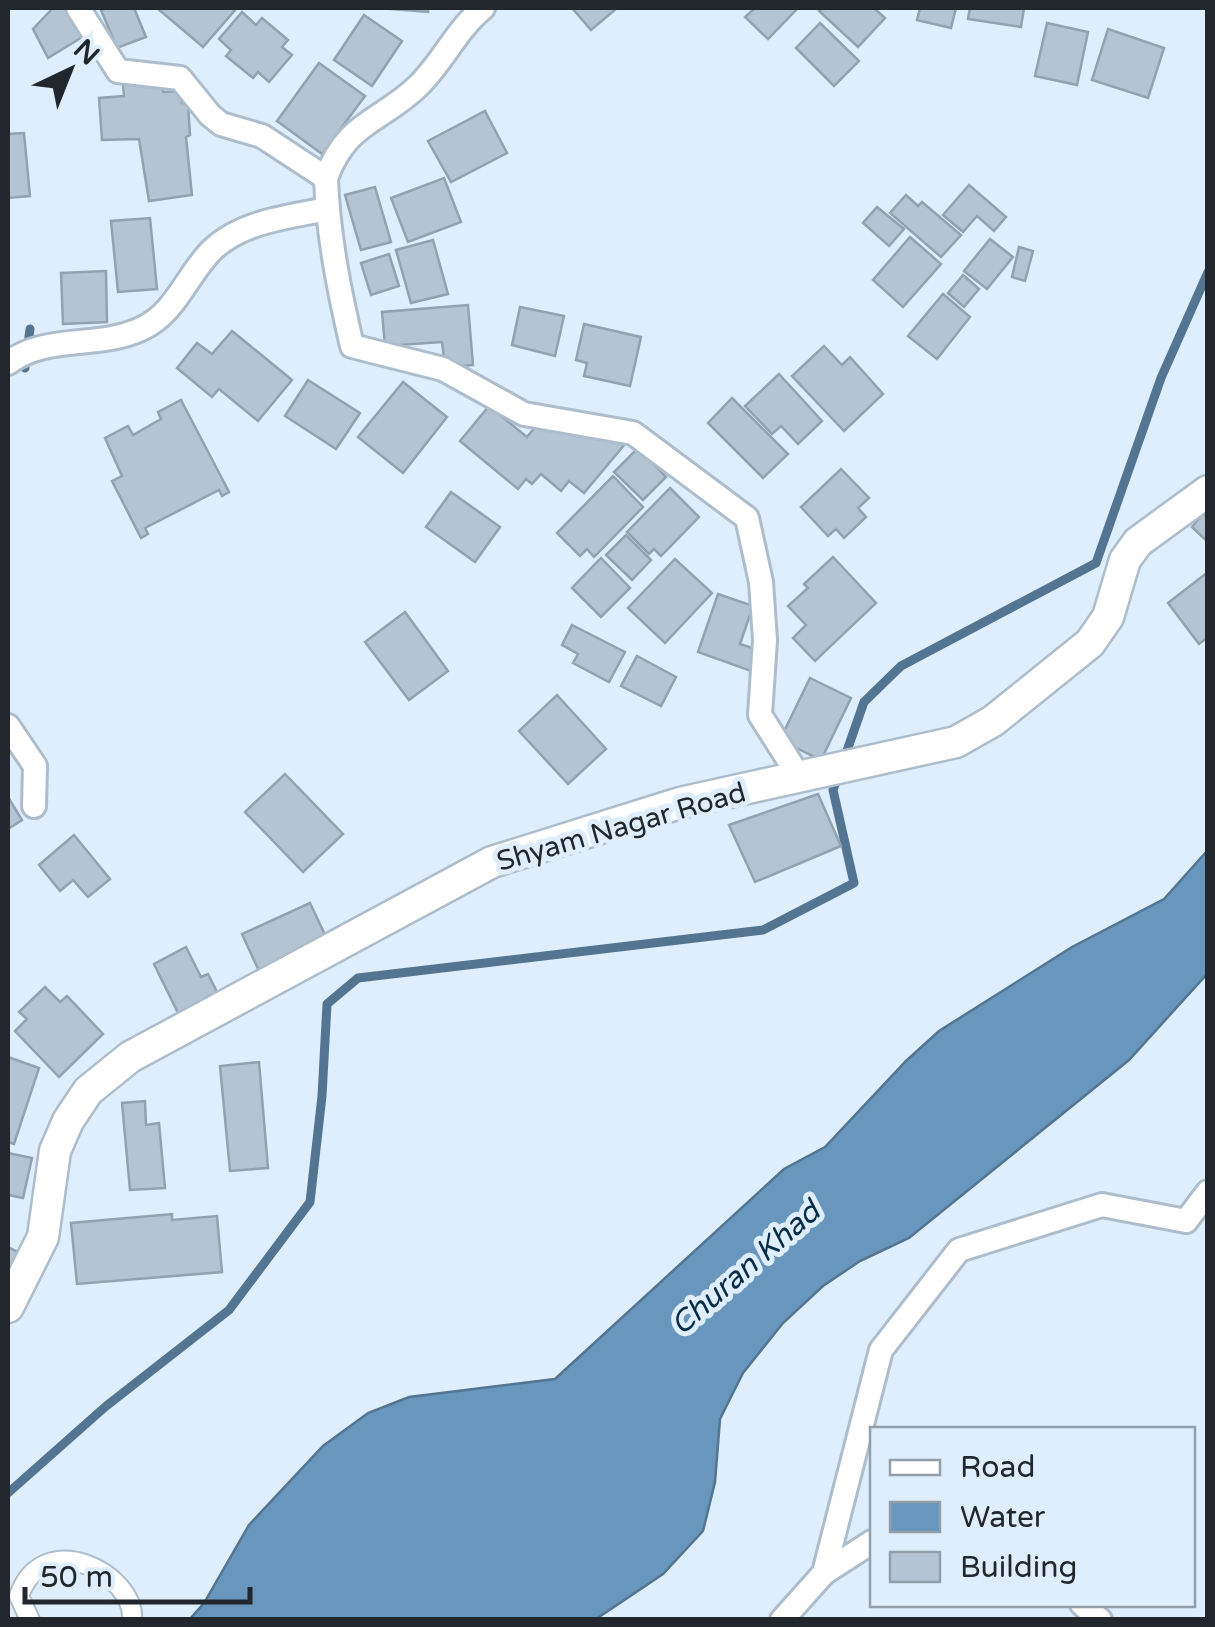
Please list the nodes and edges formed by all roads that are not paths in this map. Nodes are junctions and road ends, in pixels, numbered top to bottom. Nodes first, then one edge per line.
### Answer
1 (78, 8) edge
2 (483, 8) edge
3 (326, 178) junction
4 (327, 208) junction
5 (8, 363) edge
6 (1208, 490) edge
7 (8, 726) edge
8 (800, 778) junction
9 (34, 806) dead end
10 (1208, 1192) edge
11 (8, 1307) edge
12 (870, 1543) edge
13 (824, 1573) junction
14 (30, 1620) edge
15 (132, 1620) edge
16 (782, 1620) edge

1 - 3 street
2 - 3 street
3 - 4 street
4 - 5 street
4 - 8 street
6 - 8 street, Shyam Nagar Road
7 - 9 street
8 - 11 street, Shyam Nagar Road
10 - 13 street
12 - 13 street
13 - 16 street
14 - 15 street

